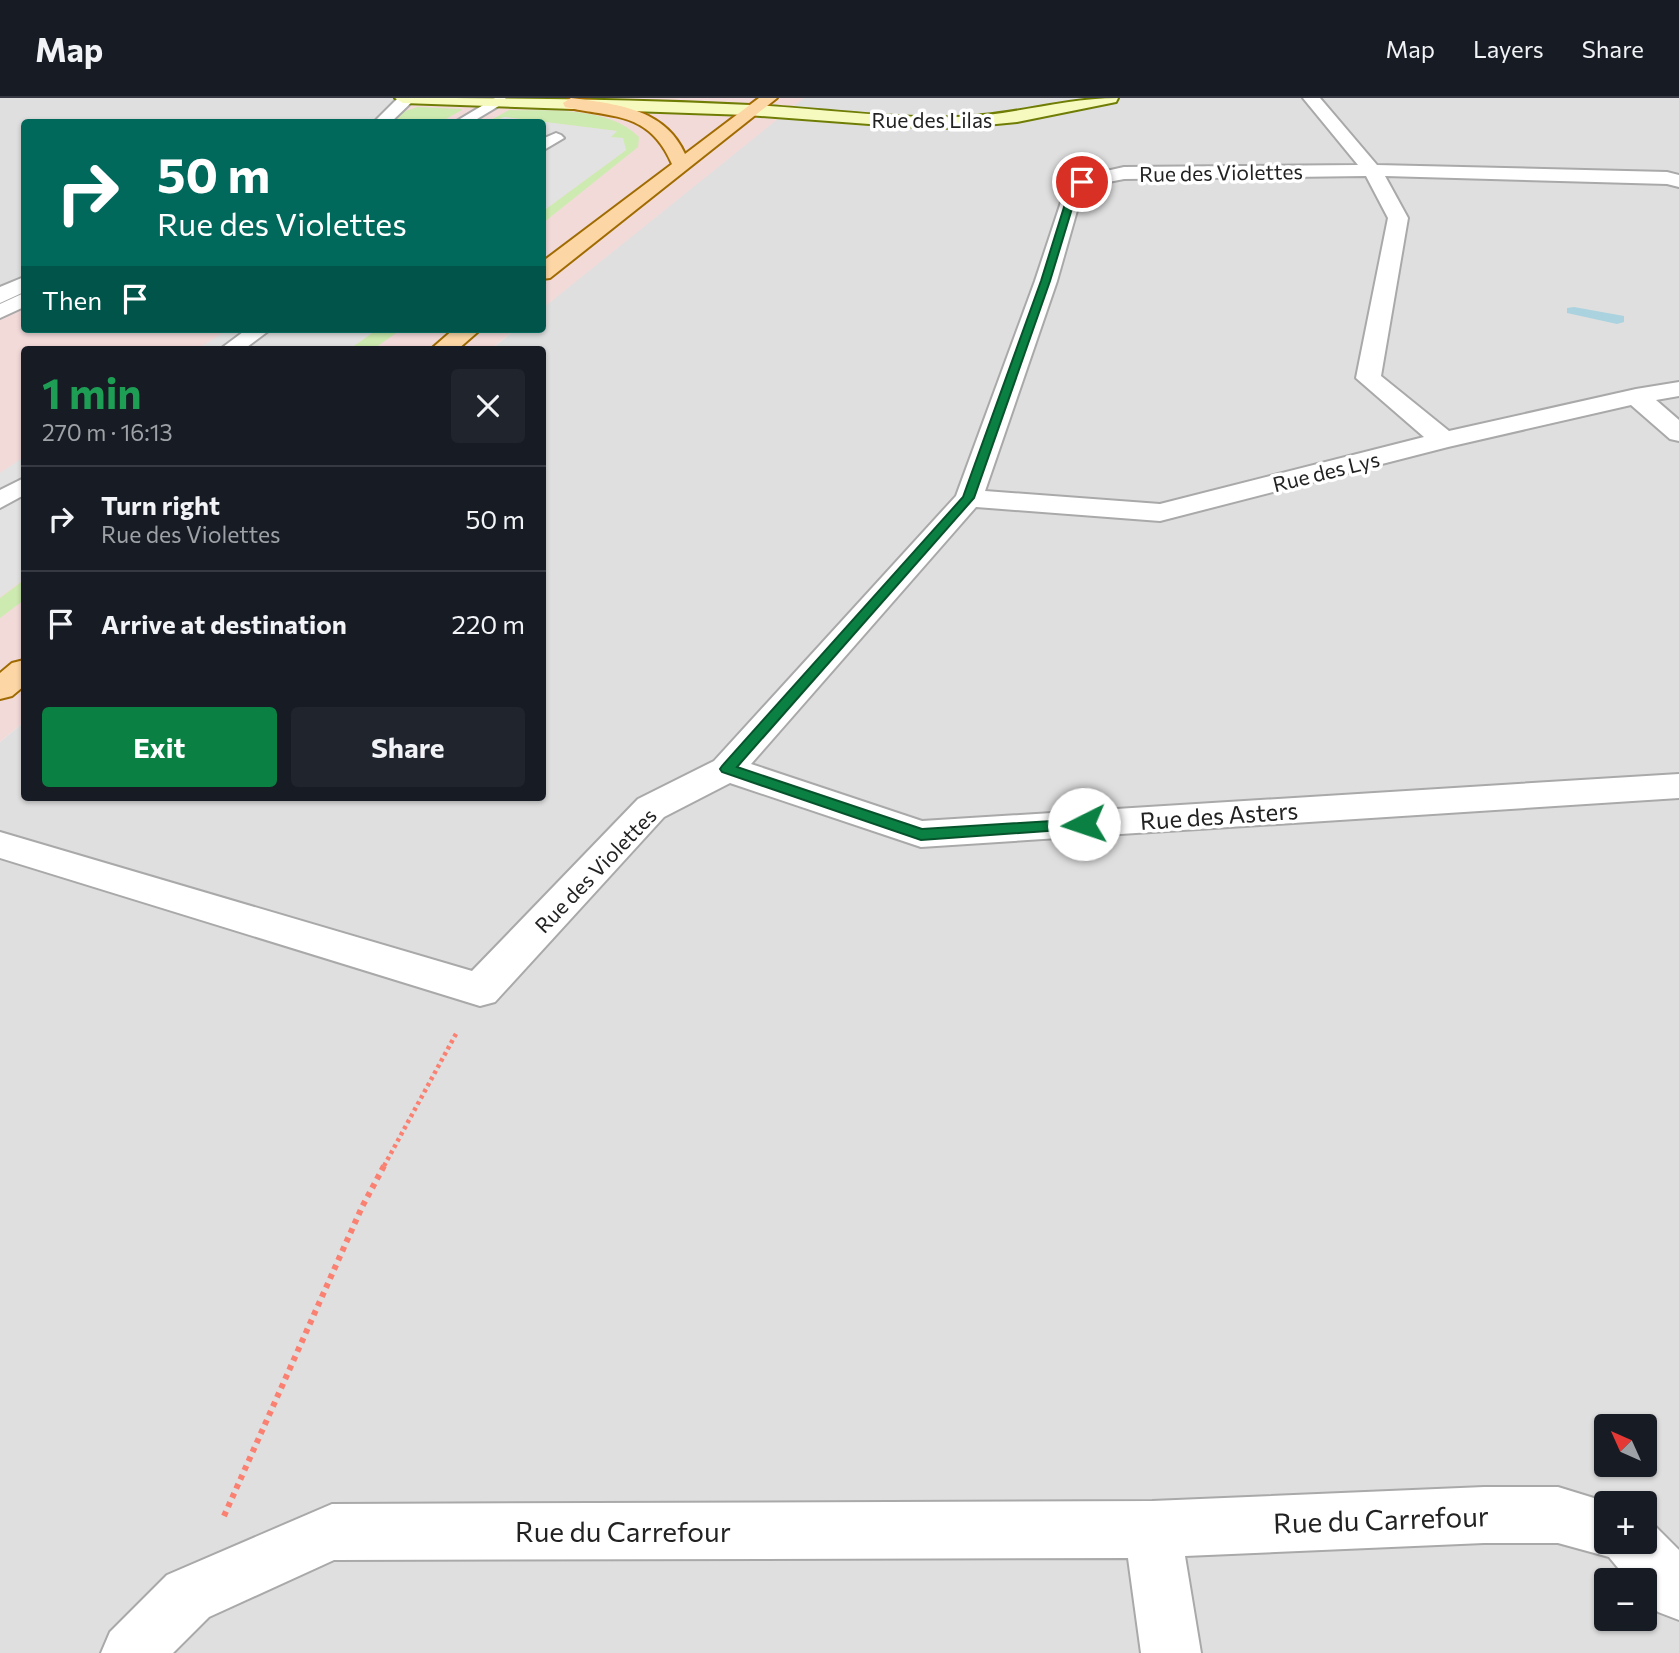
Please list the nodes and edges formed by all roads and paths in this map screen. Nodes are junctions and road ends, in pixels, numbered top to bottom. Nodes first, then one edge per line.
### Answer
1 (406, 98) edge
2 (769, 98) edge
3 (1110, 98) edge
4 (1311, 98) edge
5 (500, 101) junction
6 (571, 103) junction
7 (753, 110) junction
8 (385, 119) edge
9 (467, 119) edge
10 (682, 166) junction
11 (1372, 170) junction
12 (1679, 181) edge
13 (546, 270) edge
14 (21, 286) edge
15 (0, 296) edge
16 (21, 301) edge
17 (0, 312) edge
18 (255, 333) edge
19 (464, 333) edge
20 (235, 346) edge
21 (447, 346) edge
22 (1679, 389) edge
23 (1636, 396) junction
24 (1679, 433) edge
25 (1444, 440) junction
26 (21, 487) edge
27 (969, 498) junction
28 (0, 500) edge
29 (21, 672) edge
30 (0, 689) edge
31 (727, 769) junction
32 (1679, 786) edge
33 (0, 845) edge
34 (480, 990) junction
35 (1594, 1526) edge
36 (1153, 1529) junction
37 (1643, 1554) edge
38 (1679, 1591) edge
39 (188, 1596) junction
40 (131, 1653) edge
41 (1171, 1653) edge

1 - 5 street, Rue des Lilas
1 - 8 street
2 - 7 main road
3 - 7 street, Rue des Lilas
4 - 11 street
5 - 6 street, Rue des Lilas
5 - 9 lane
6 - 7 street, Rue des Lilas
6 - 10 main road
7 - 10 main road
10 - 13 main road
11 - 12 street, Rue des Violettes
11 - 25 street
11 - 27 street, Rue des Violettes
14 - 15 street
16 - 17 lane
18 - 20 lane
19 - 21 main road
22 - 23 street, Rue des Lys
23 - 24 street
23 - 25 street, Rue des Lys
25 - 27 street, Rue des Lys
26 - 28 lane
27 - 31 street, Rue des Violettes
29 - 30 main road
31 - 32 street, Rue des Asters
31 - 34 street, Rue des Violettes
33 - 34 street
34 - 39 path
35 - 36 street, Rue du Carrefour
36 - 39 street, Rue du Carrefour
36 - 41 street
37 - 38 street
39 - 40 street, Rue du Carrefour

